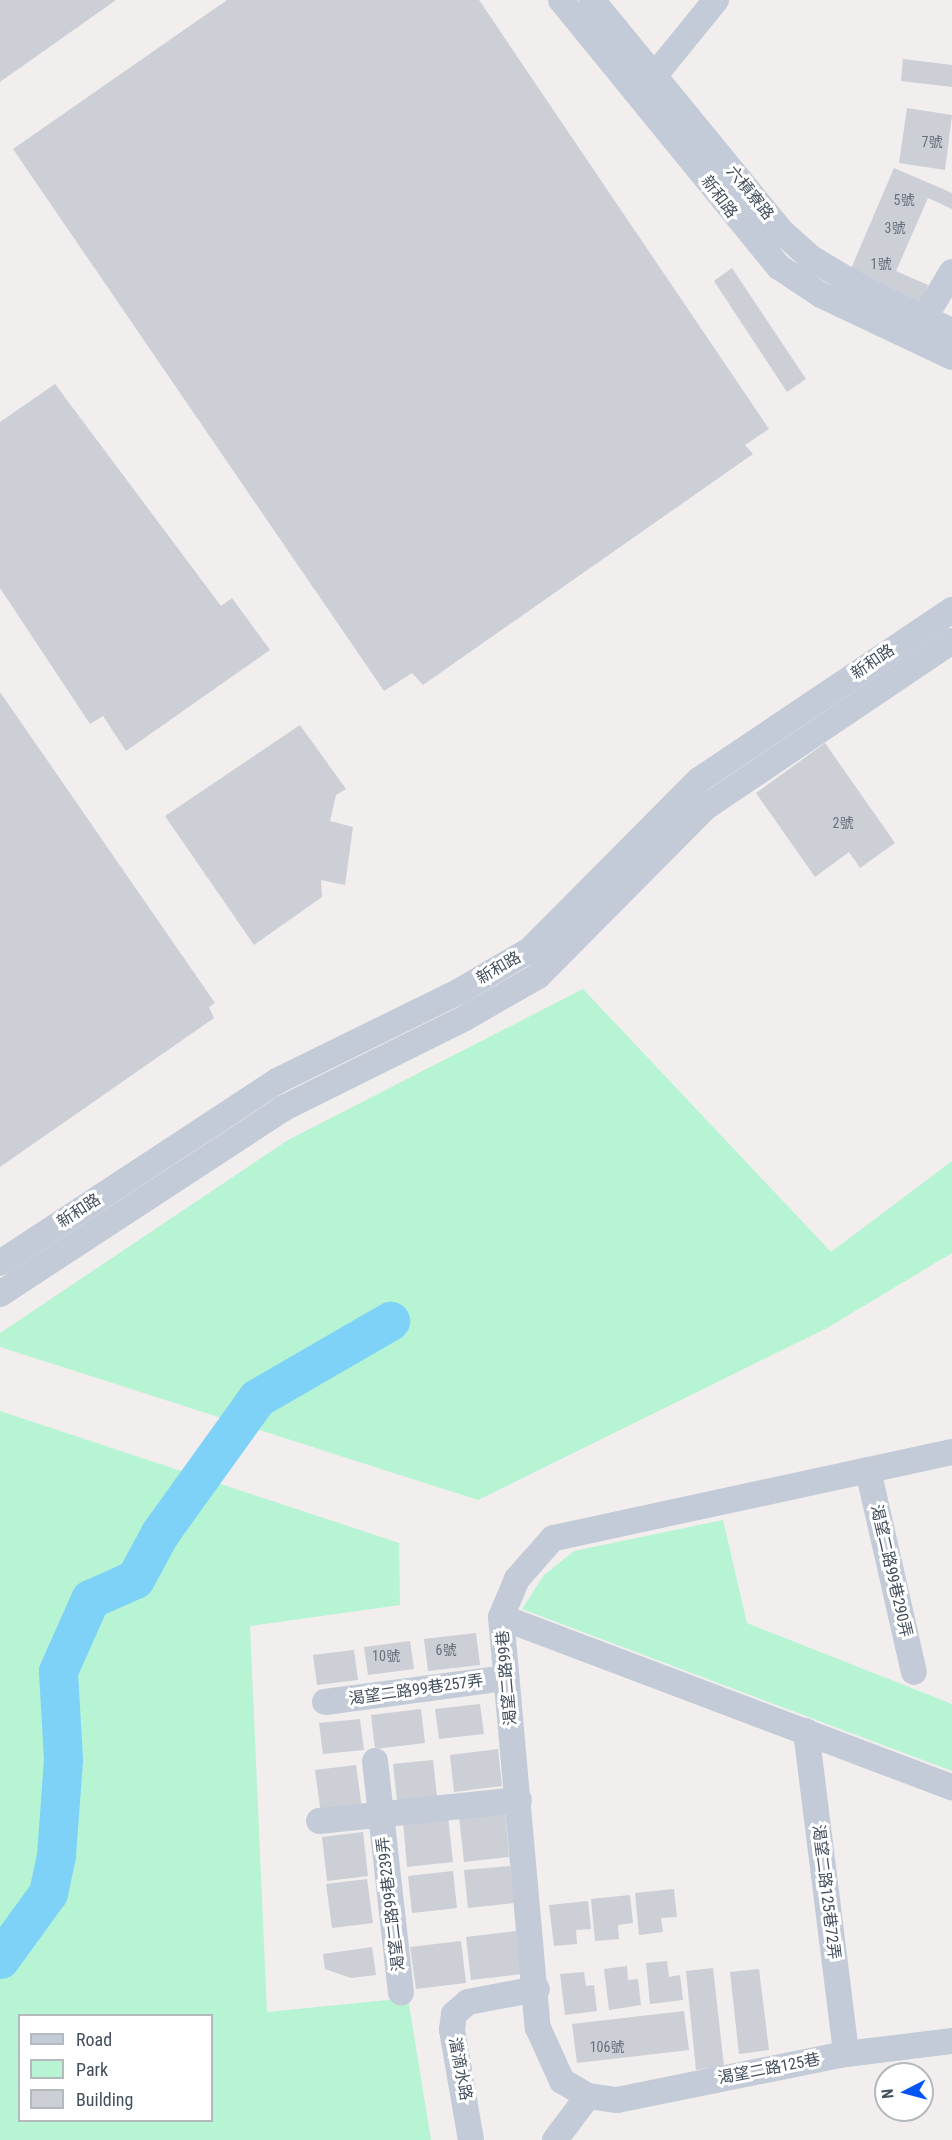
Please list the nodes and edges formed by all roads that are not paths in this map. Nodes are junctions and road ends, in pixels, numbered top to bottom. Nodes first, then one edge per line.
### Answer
1 (561, 0) edge
2 (592, 0) edge
3 (716, 0) edge
4 (655, 75) junction
5 (952, 272) edge
6 (923, 320) junction
7 (952, 331) edge
8 (952, 357) edge
9 (952, 610) edge
10 (952, 641) edge
11 (0, 1263) edge
12 (0, 1294) edge
13 (952, 1452) edge
14 (868, 1470) junction
15 (501, 1617) junction
16 (914, 1672) dead end
17 (506, 1678) junction
18 (325, 1702) dead end
19 (806, 1731) junction
20 (375, 1761) dead end
21 (952, 1787) edge
22 (519, 1800) junction
23 (381, 1814) junction
24 (319, 1821) dead end
25 (537, 1989) junction
26 (401, 1993) dead end
27 (952, 2042) edge
28 (846, 2054) junction
29 (588, 2096) junction
30 (471, 2140) edge
31 (555, 2140) edge

1 - 8 street, 新和路
2 - 4 street, 六槓寮路
3 - 4 street
4 - 6 street, 六槓寮路
5 - 6 street
6 - 7 street, 六槓寮路
9 - 11 street, 新和路
10 - 12 street, 新和路
13 - 14 street, 渴望二路99巷
14 - 15 street, 渴望二路99巷
14 - 16 street, 渴望二路99巷290弄
15 - 17 street, 渴望二路99巷
15 - 19 street
17 - 18 street, 渴望二路99巷257弄
17 - 22 street, 渴望二路99巷
19 - 21 street
19 - 28 street, 渴望二路125巷72弄
20 - 23 street, 渴望二路99巷239弄
22 - 23 street, 渴望二路99巷239弄
22 - 25 street, 渴望二路99巷
23 - 24 street, 渴望二路99巷239弄
23 - 26 street, 渴望二路99巷239弄
25 - 29 street, 渴望二路99巷
25 - 30 street, 澢滴水路
27 - 28 street, 渴望二路125巷
28 - 29 street, 渴望二路125巷
29 - 31 street

